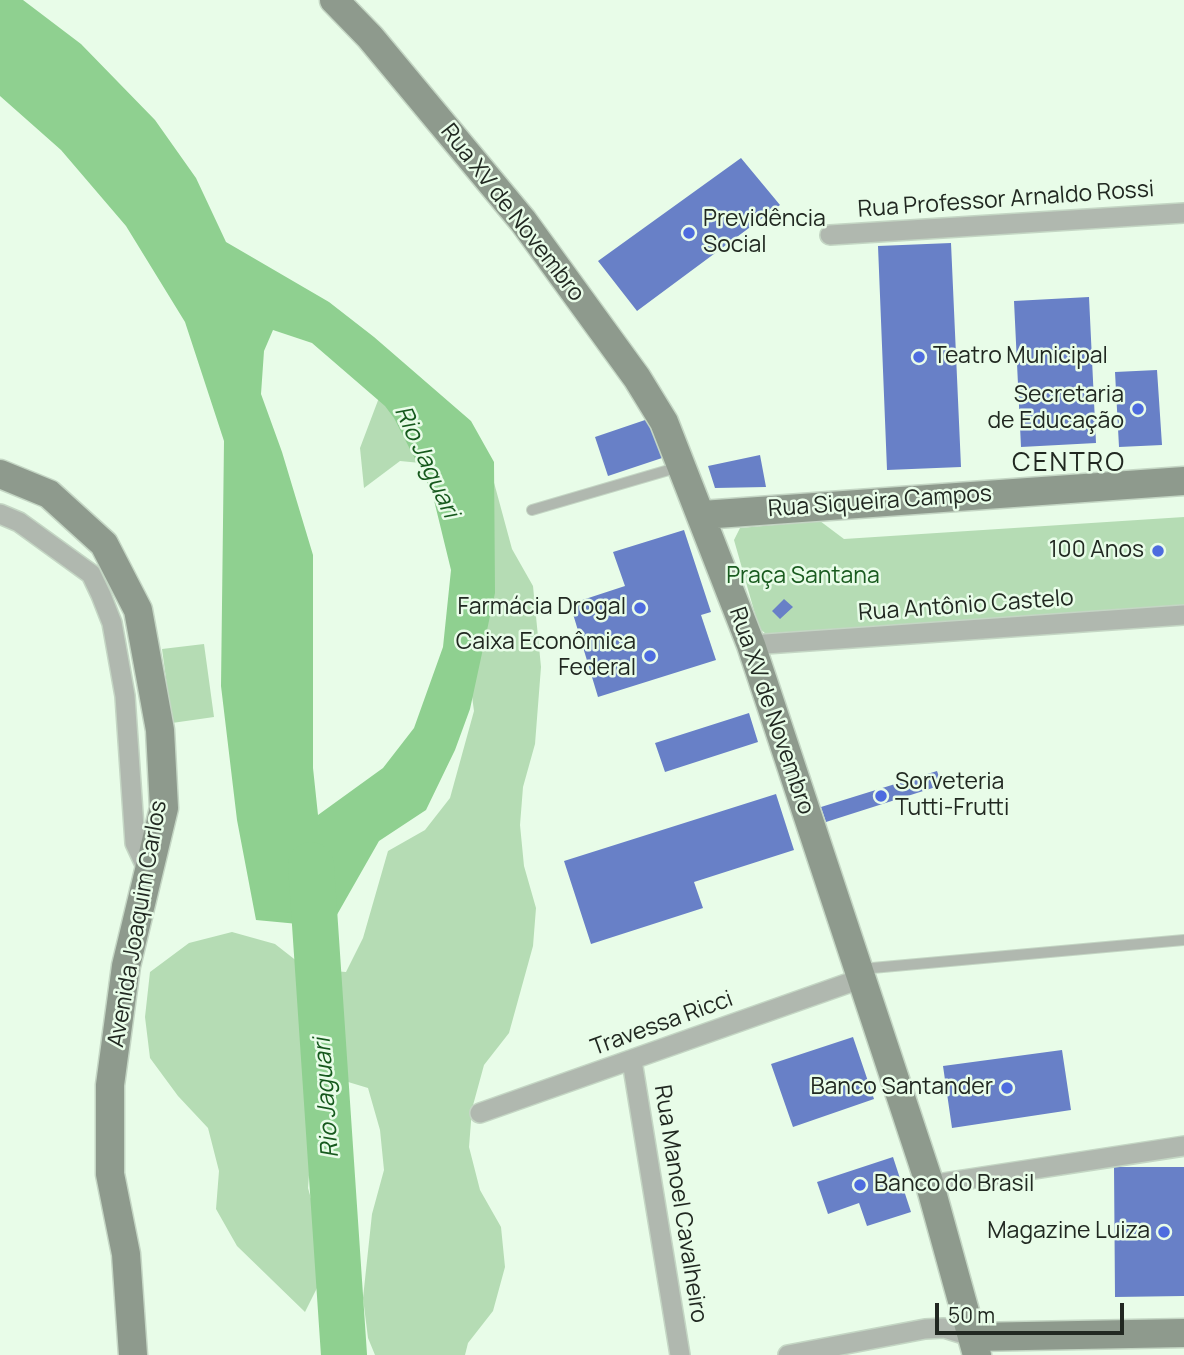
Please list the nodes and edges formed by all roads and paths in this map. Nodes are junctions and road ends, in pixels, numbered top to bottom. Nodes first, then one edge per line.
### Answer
1 (334, 0) edge
2 (1184, 213) edge
3 (830, 235) dead end
4 (683, 466) junction
5 (0, 474) edge
6 (1184, 481) edge
7 (532, 510) dead end
8 (0, 514) edge
9 (702, 514) junction
10 (1184, 615) edge
11 (751, 646) junction
12 (150, 874) junction
13 (1184, 940) edge
14 (859, 974) junction
15 (632, 1061) junction
16 (480, 1114) dead end
17 (1184, 1146) edge
18 (930, 1185) junction
19 (1184, 1333) edge
20 (975, 1346) edge
21 (133, 1355) edge
22 (680, 1355) edge
23 (788, 1355) edge

1 - 4 main road, Rua XV de Novembro
2 - 3 street, Rua Professor Arnaldo Rossi
4 - 7 lane
4 - 9 main road, Rua XV de Novembro
5 - 12 main road, Avenida Joaquim Carlos
6 - 9 main road, Rua Siqueira Campos
8 - 12 street
9 - 11 main road, Rua XV de Novembro
10 - 11 street, Rua Antônio Castelo
11 - 14 main road, Rua XV de Novembro
12 - 21 main road, Avenida Joaquim Carlos
13 - 14 lane
14 - 15 street, Travessa Ricci
14 - 18 main road, Rua XV de Novembro
15 - 16 street, Travessa Ricci
15 - 22 street, Rua Manoel Cavalheiro
17 - 18 street
18 - 20 main road, Rua XV de Novembro
19 - 20 main road
20 - 23 street

